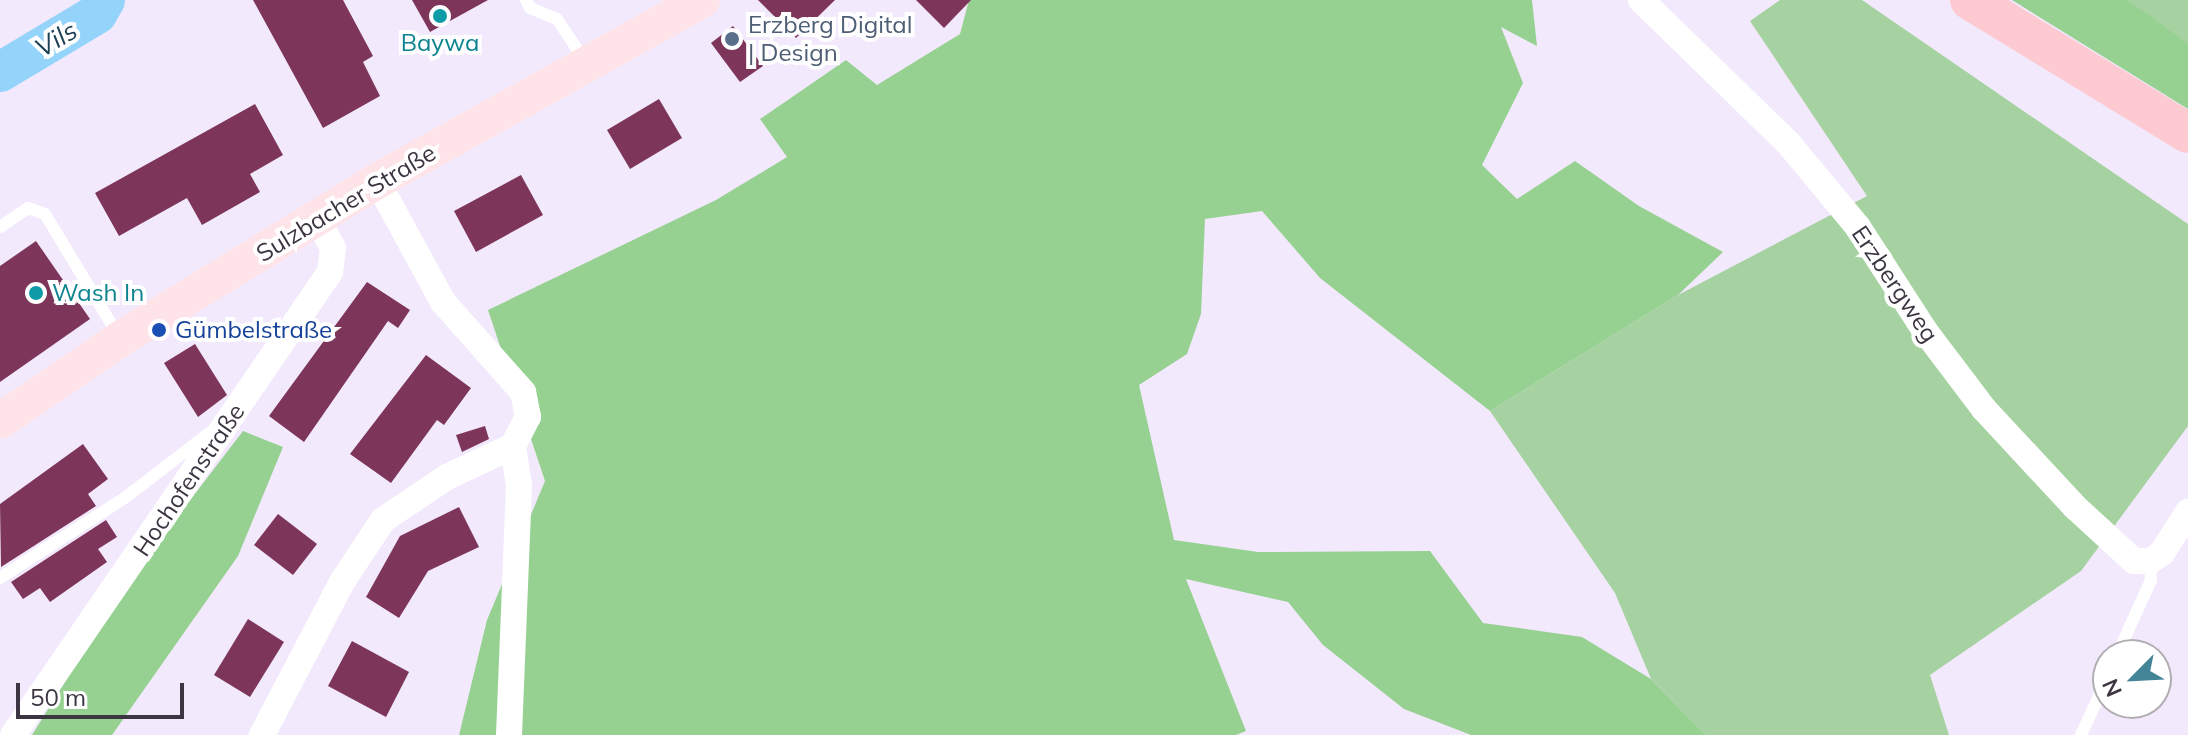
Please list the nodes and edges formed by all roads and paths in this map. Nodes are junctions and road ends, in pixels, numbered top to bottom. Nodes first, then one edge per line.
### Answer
1 (526, 0) edge
2 (702, 0) edge
3 (1641, 0) edge
4 (1970, 0) edge
5 (588, 66) junction
6 (2188, 133) edge
7 (377, 181) junction
8 (317, 218) junction
9 (0, 227) edge
10 (120, 339) junction
11 (231, 417) junction
12 (0, 421) edge
13 (513, 446) junction
14 (2188, 512) edge
15 (2150, 561) junction
16 (0, 578) edge
17 (2124, 639) edge
18 (2092, 711) edge
19 (13, 735) edge
20 (262, 735) edge
21 (509, 735) edge
22 (2081, 735) edge

1 - 5 lane
2 - 5 main road, Sulzbacher Straße
3 - 15 street, Erzbergweg
4 - 6 main road
5 - 7 main road, Sulzbacher Straße
7 - 8 main road, Sulzbacher Straße
7 - 13 street
8 - 10 main road, Sulzbacher Straße
8 - 11 street, Hochofenstraße
9 - 10 lane
10 - 12 main road, Sulzbacher Straße
11 - 16 lane
11 - 19 street, Hochofenstraße
13 - 20 street
13 - 21 street
14 - 15 street
15 - 17 lane
18 - 22 lane

